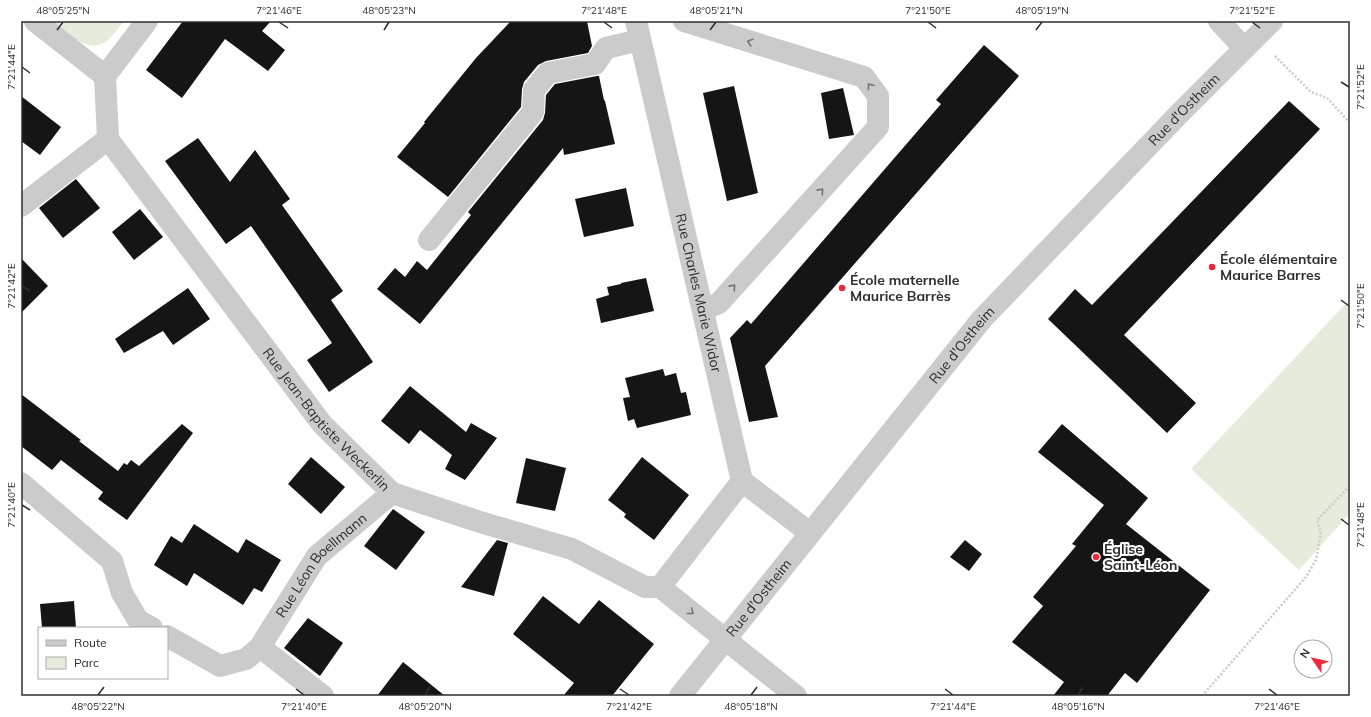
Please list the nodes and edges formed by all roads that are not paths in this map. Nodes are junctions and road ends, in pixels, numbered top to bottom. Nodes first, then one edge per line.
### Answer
1 (35, 21) edge
2 (147, 21) edge
3 (684, 21) edge
4 (1220, 21) edge
5 (1272, 21) edge
6 (637, 26) edge
7 (1250, 42) junction
8 (105, 76) junction
9 (108, 139) junction
10 (21, 206) edge
11 (429, 240) dead end
12 (703, 310) junction
13 (742, 480) junction
14 (21, 484) edge
15 (392, 493) junction
16 (810, 533) junction
17 (660, 587) junction
18 (150, 627) edge
19 (168, 637) edge
20 (725, 639) junction
21 (260, 647) junction
22 (323, 696) edge
23 (680, 696) edge
24 (796, 696) edge

1 - 8 street
2 - 8 street
12 -> 3 street
4 - 7 street
5 - 7 street, Rue d'Ostheim
6 - 11 street
6 - 12 street, Rue Charles Marie Widor
7 - 16 street, Rue d'Ostheim
8 - 9 street
9 - 10 street
9 - 15 street, Rue Jean-Baptiste Weckerlin
12 - 13 street, Rue Charles Marie Widor
13 - 16 street
13 - 17 street
14 - 18 street
15 - 17 street, Rue Jean-Baptiste Weckerlin
15 - 21 street, Rue Léon Boellmann
16 - 20 street, Rue d'Ostheim
17 -> 20 street, Rue Jean-Baptiste Weckerlin
19 - 21 street, Rue Léon Boellmann
20 - 23 street, Rue d'Ostheim
20 - 24 street, Rue Jean-Baptiste Weckerlin
21 - 22 street

